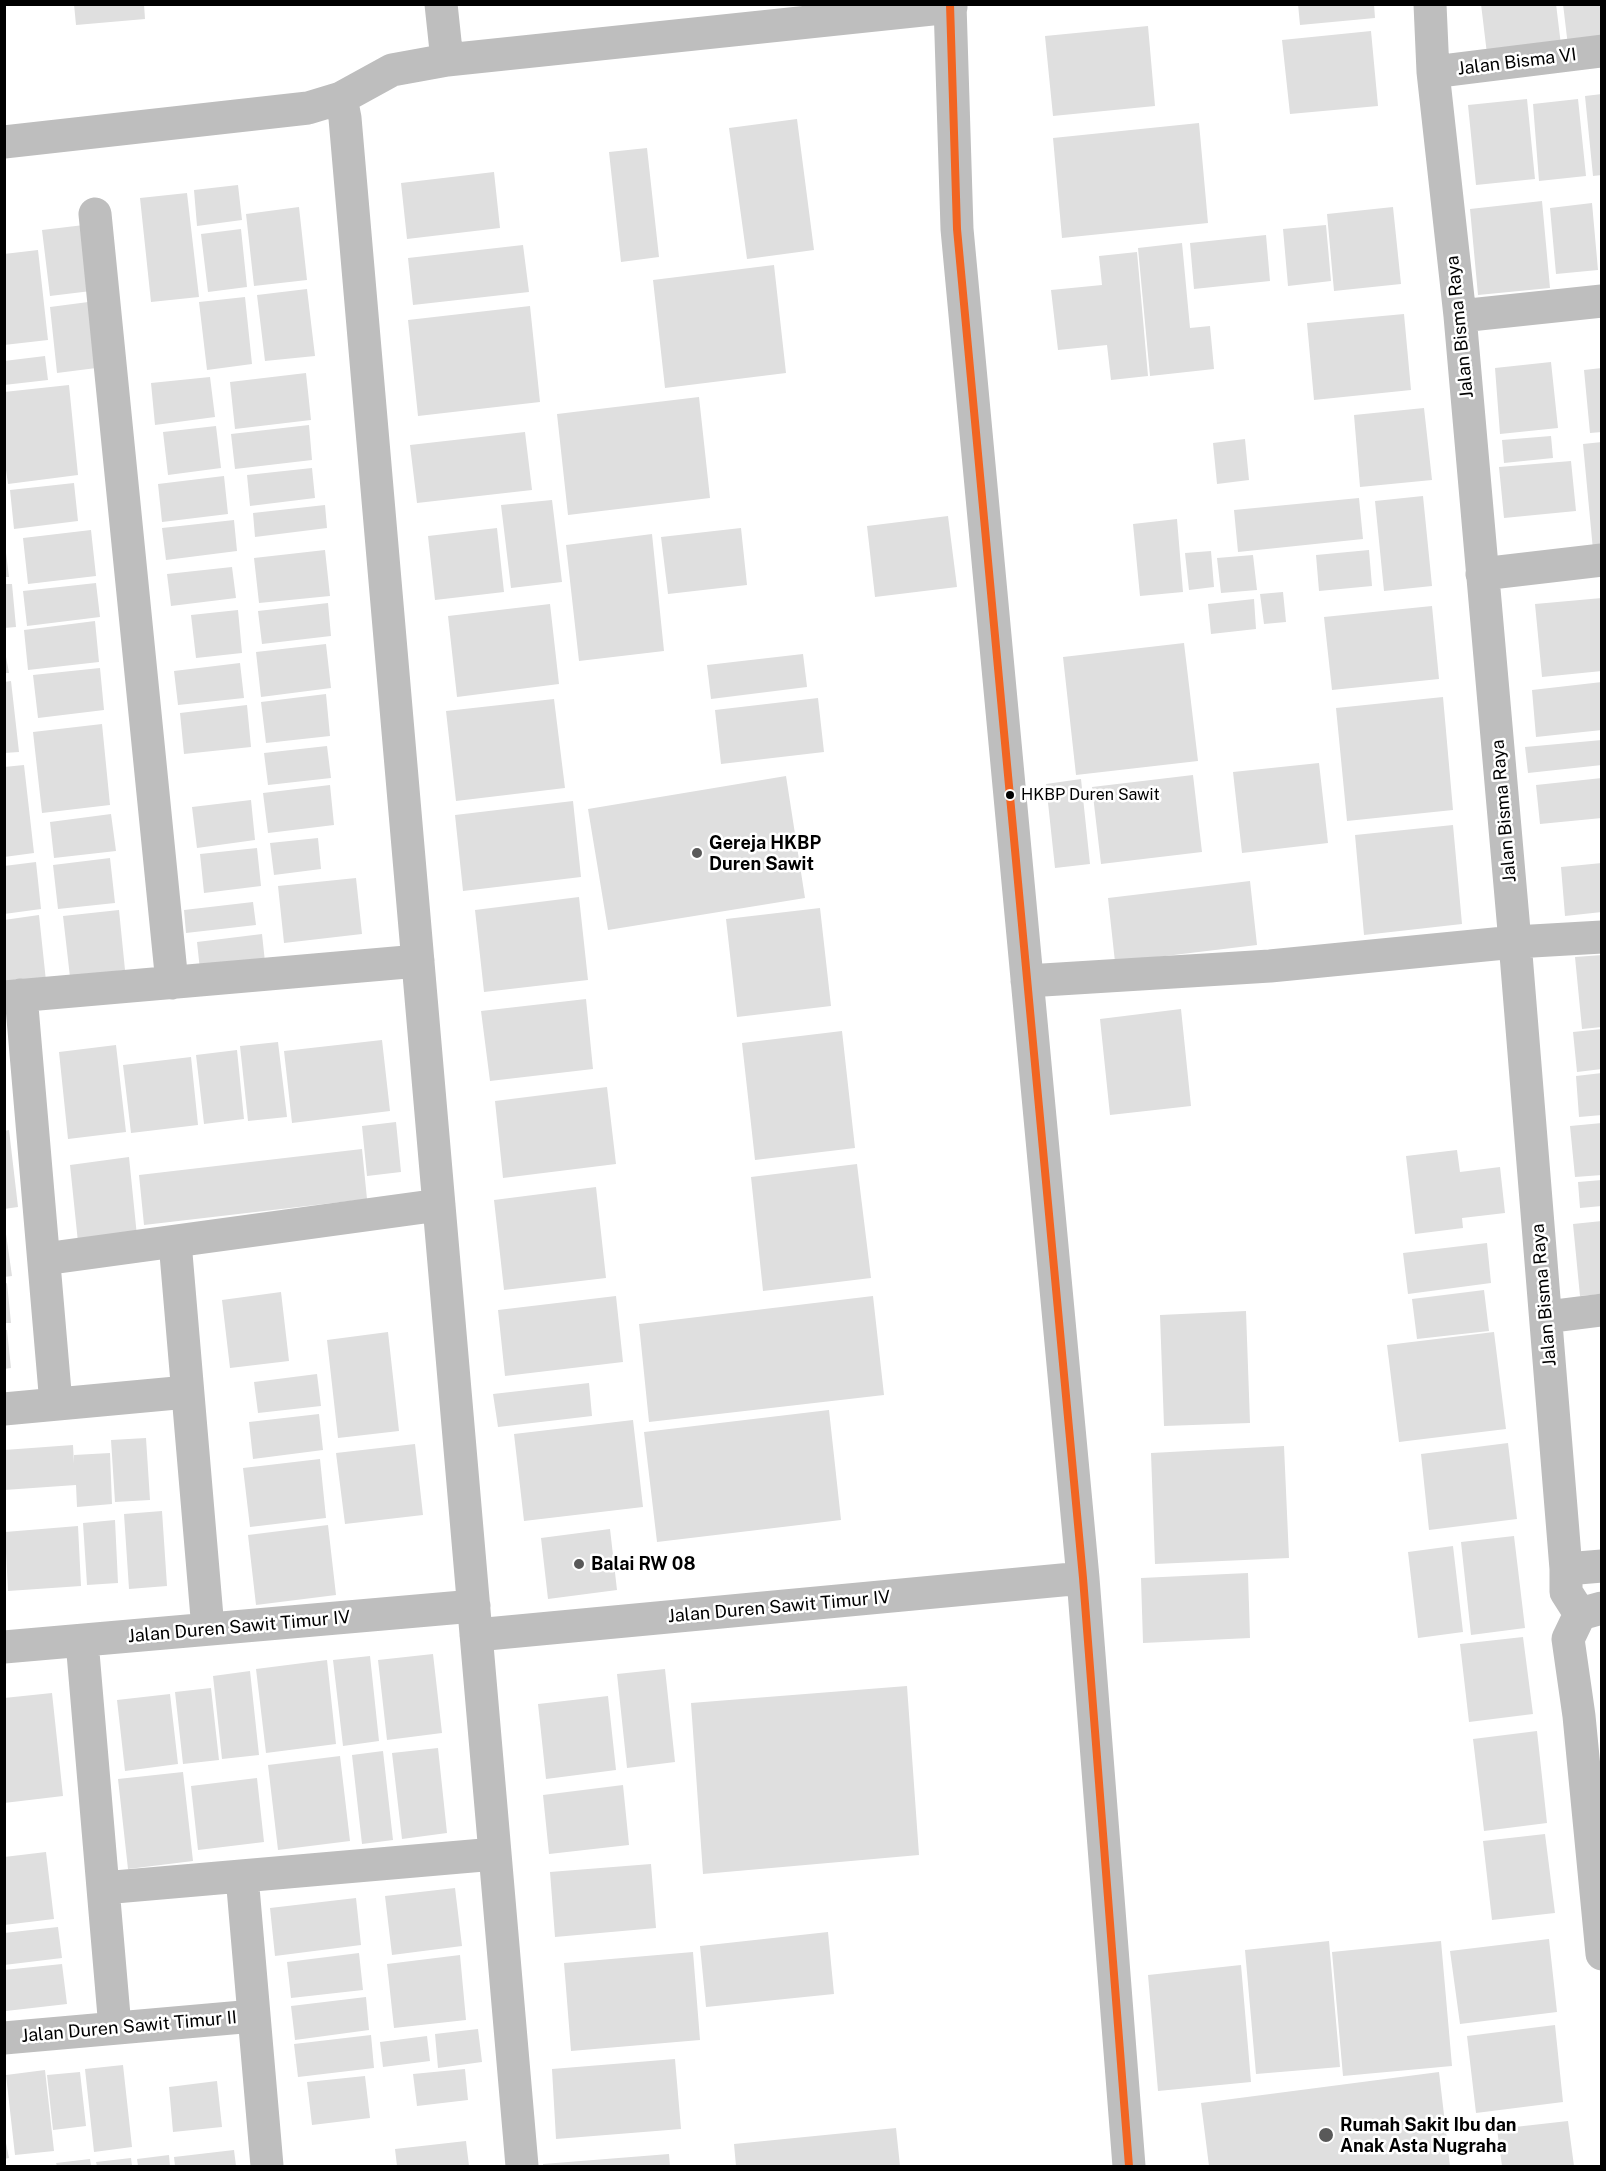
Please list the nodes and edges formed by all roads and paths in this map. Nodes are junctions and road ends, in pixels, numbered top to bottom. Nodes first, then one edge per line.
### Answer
1 (441, 4) edge
2 (1430, 4) edge
3 (951, 6) edge
4 (1602, 51) edge
5 (447, 60) junction
6 (1433, 72) junction
7 (340, 98) junction
8 (4, 142) edge
9 (95, 214) dead end
10 (1602, 301) edge
11 (1460, 316) junction
12 (1602, 560) edge
13 (1482, 574) junction
14 (1602, 937) edge
15 (1515, 942) junction
16 (418, 961) junction
17 (1027, 981) junction
18 (172, 983) junction
19 (13, 996) edge
20 (438, 1205) junction
21 (174, 1242) junction
22 (44, 1259) junction
23 (1602, 1310) edge
24 (1546, 1317) junction
25 (187, 1392) junction
26 (56, 1404) junction
27 (4, 1409) edge
28 (1602, 1566) edge
29 (1566, 1569) junction
30 (1083, 1578) junction
31 (1591, 1611) edge
32 (475, 1621) junction
33 (208, 1629) junction
34 (82, 1641) junction
35 (4, 1647) edge
36 (495, 1854) junction
37 (242, 1876) junction
38 (103, 1888) junction
39 (1602, 1954) edge
40 (254, 2016) junction
41 (115, 2028) junction
42 (4, 2038) edge
43 (267, 2166) edge
44 (522, 2166) edge
45 (1129, 2166) edge

1 - 5 street
2 - 6 street, Jalan Bisma Raya
3 - 5 street
3 - 17 street
4 - 6 street, Jalan Bisma VI
5 - 7 street
6 - 11 street, Jalan Bisma Raya
7 - 8 street
7 - 16 street
9 - 18 street
10 - 11 street
11 - 13 street, Jalan Bisma Raya
12 - 13 street
13 - 15 street, Jalan Bisma Raya
14 - 15 street
15 - 17 street
15 - 24 street, Jalan Bisma Raya
16 - 18 street
16 - 20 street
17 - 30 street
18 - 19 street
19 - 22 street
20 - 21 street
20 - 32 street
21 - 22 street
21 - 25 street
22 - 26 street
23 - 24 street
24 - 29 street, Jalan Bisma Raya
25 - 26 street
25 - 33 street
26 - 27 street
28 - 29 street
29 - 31 street, Jalan Bisma Raya
30 - 32 street, Jalan Duren Sawit Timur IV
30 - 45 street
31 - 39 street
32 - 33 street, Jalan Duren Sawit Timur IV
32 - 36 street
33 - 34 street, Jalan Duren Sawit Timur IV
34 - 35 street, Jalan Duren Sawit Timur IV
34 - 38 street
36 - 37 street
36 - 44 street
37 - 38 street
37 - 40 street
38 - 41 street
40 - 41 street, Jalan Duren Sawit Timur II
40 - 43 street
41 - 42 street, Jalan Duren Sawit Timur II

